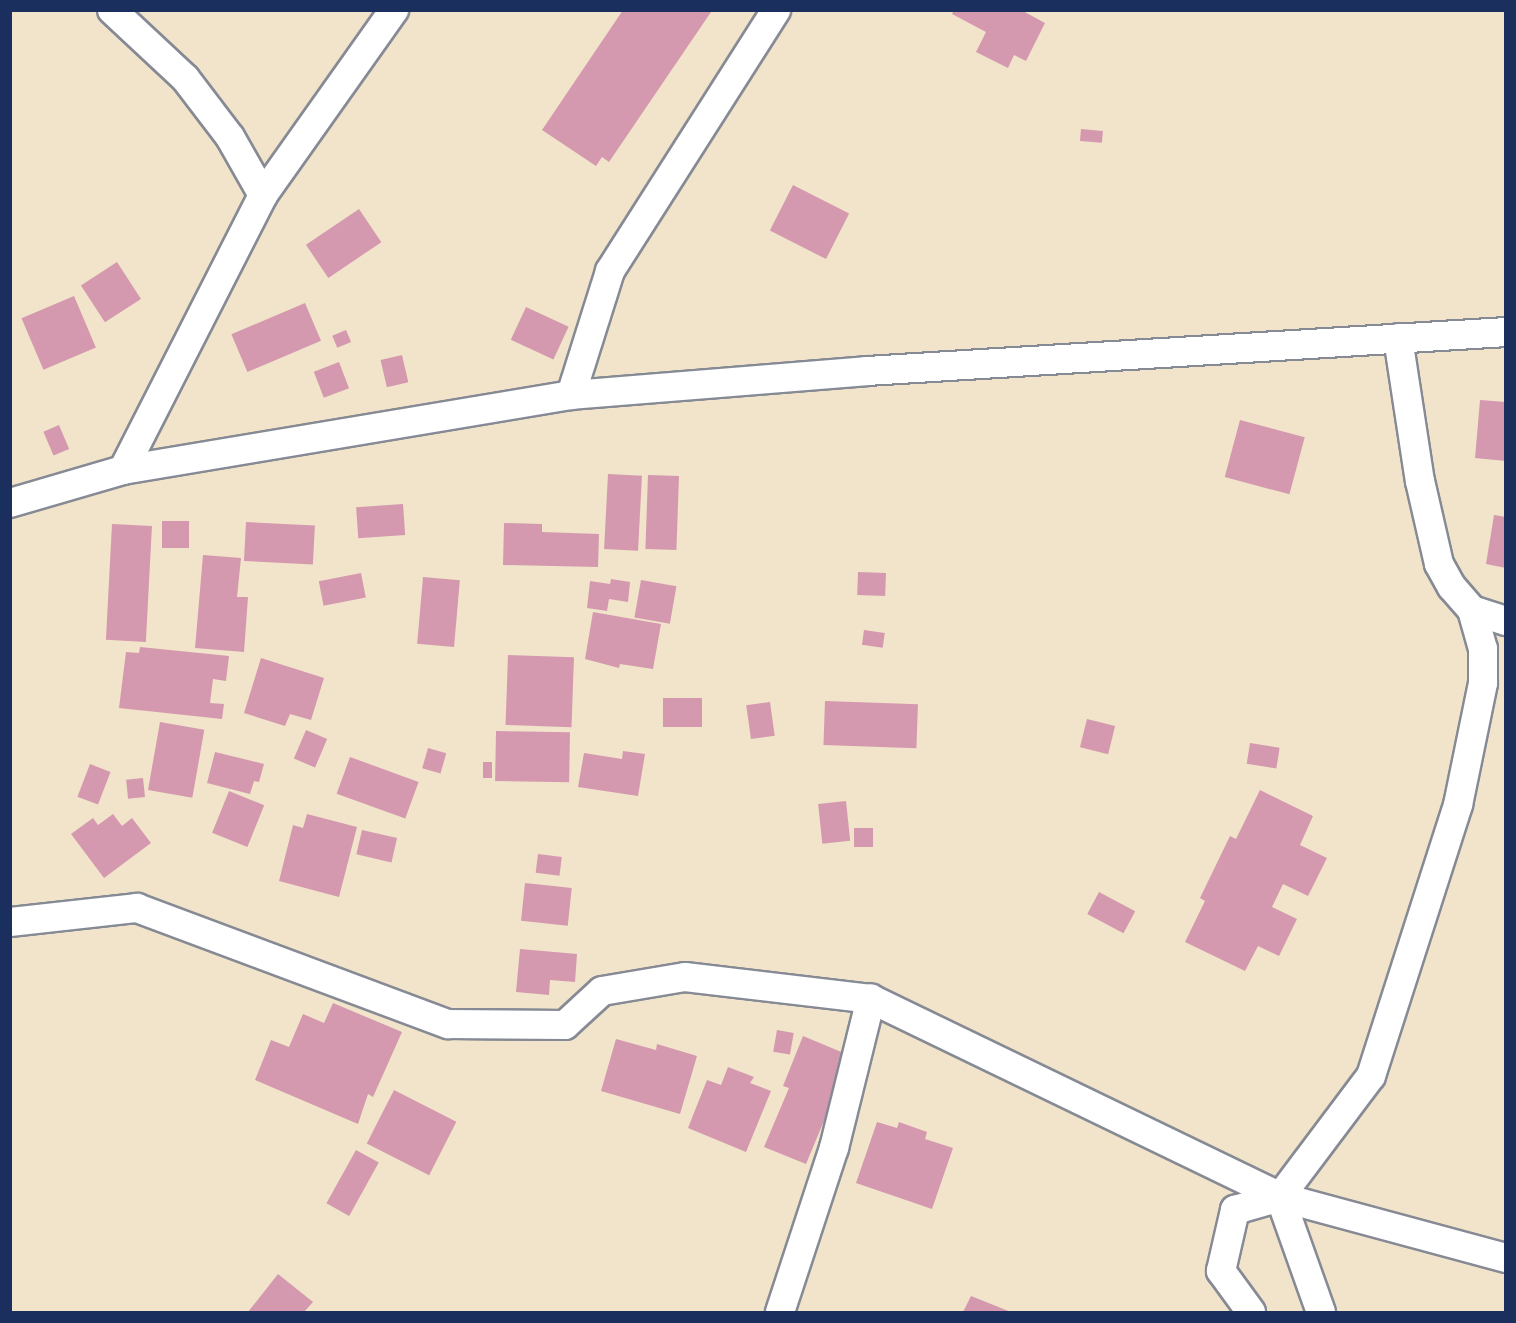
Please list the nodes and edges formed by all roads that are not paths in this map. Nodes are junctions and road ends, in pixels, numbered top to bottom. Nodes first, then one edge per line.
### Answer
1 (112, 10) edge
2 (394, 10) edge
3 (776, 10) edge
4 (263, 195) junction
5 (1506, 332) edge
6 (1398, 338) junction
7 (571, 395) junction
8 (123, 470) junction
9 (10, 503) edge
10 (1472, 610) junction
11 (1506, 621) edge
12 (10, 922) edge
13 (872, 999) junction
14 (1280, 1197) junction
15 (1506, 1258) edge
16 (780, 1312) edge
17 (1251, 1312) edge
18 (1321, 1312) edge

1 - 4 street
2 - 4 street
3 - 7 street
4 - 8 street
5 - 6 street
6 - 7 street
6 - 10 street
7 - 8 street
8 - 9 street
10 - 11 street
10 - 14 street
12 - 13 street
13 - 14 street
13 - 16 street
14 - 15 street
14 - 17 street
14 - 18 street

